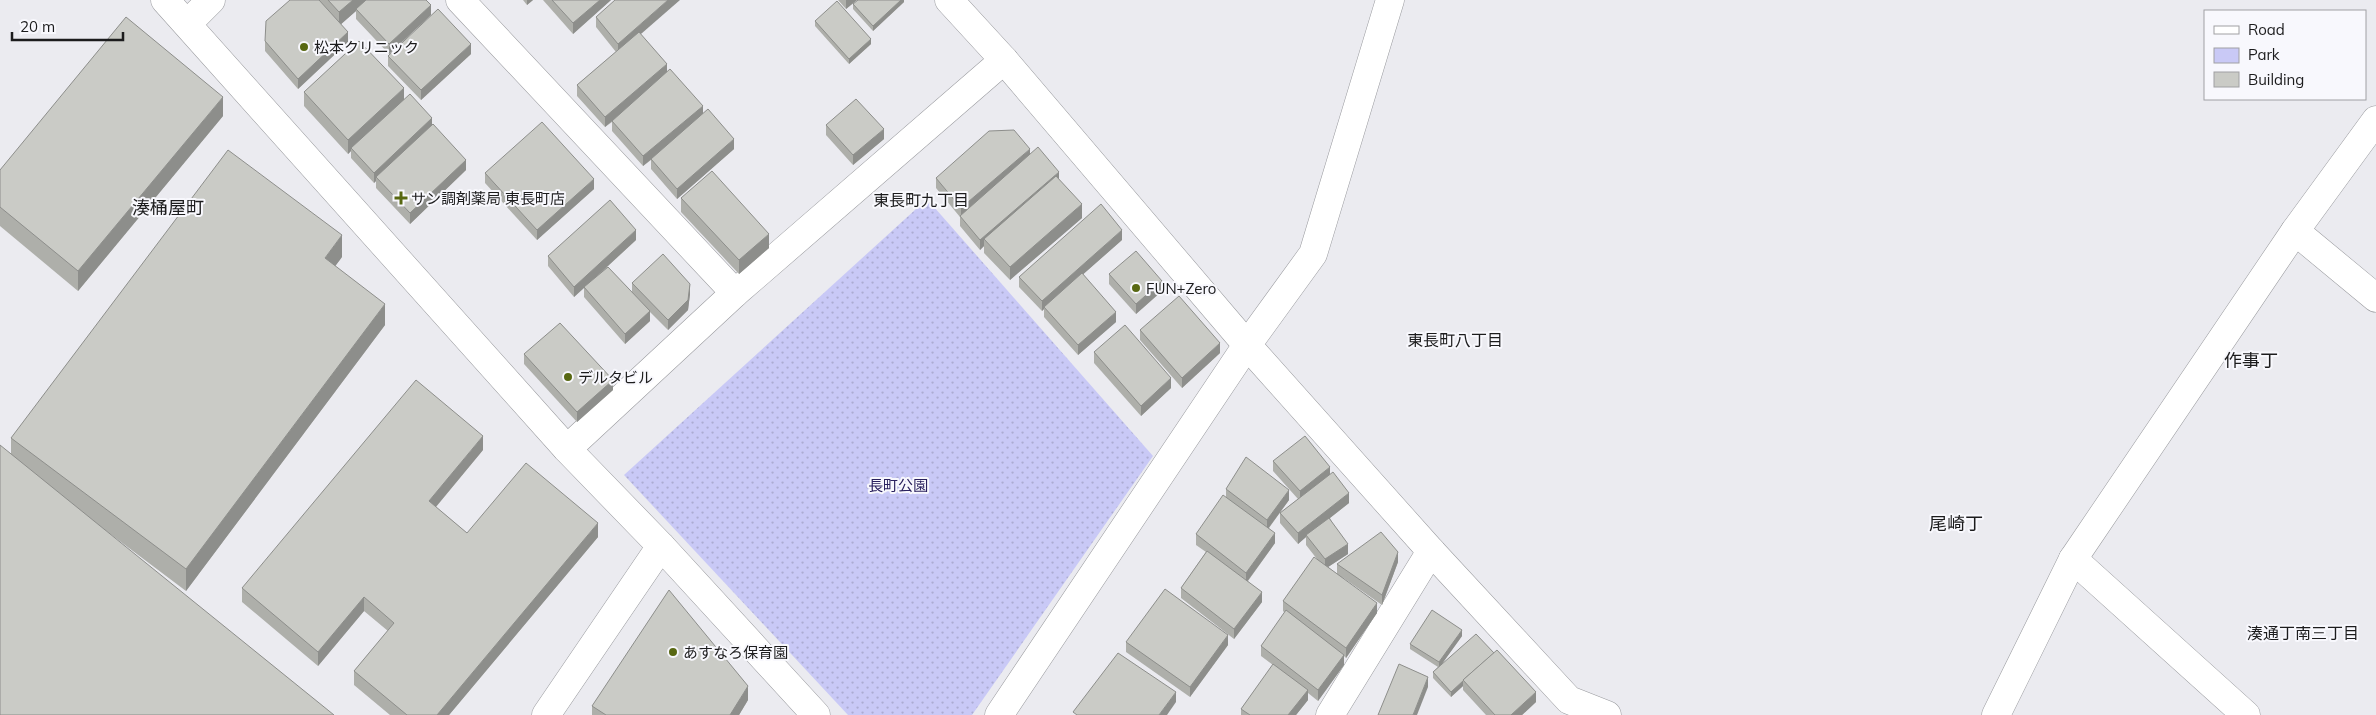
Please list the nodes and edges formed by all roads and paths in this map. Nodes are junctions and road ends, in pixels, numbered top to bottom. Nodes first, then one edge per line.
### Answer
1 (165, 0) edge
2 (212, 0) edge
3 (460, 0) edge
4 (949, 0) edge
5 (1390, 0) edge
6 (188, 23) junction
7 (1004, 60) junction
8 (2376, 120) edge
9 (2296, 231) junction
10 (735, 293) junction
11 (2376, 298) edge
12 (1247, 346) junction
13 (567, 449) junction
14 (661, 546) junction
15 (1431, 551) junction
16 (2073, 559) junction
17 (1566, 708) edge
18 (546, 715) edge
19 (816, 715) edge
20 (998, 715) edge
21 (1330, 715) edge
22 (1607, 715) edge
23 (1996, 715) edge
24 (2246, 715) edge

1 - 6 street
2 - 6 street
3 - 10 street
4 - 7 street
5 - 12 street
6 - 13 street
7 - 10 street
7 - 12 street
8 - 9 street
9 - 11 street
9 - 16 street
10 - 13 street
12 - 15 street
12 - 20 street
13 - 14 street
14 - 18 street
14 - 19 street
15 - 17 street
15 - 21 street
16 - 23 street
16 - 24 street
17 - 22 street

